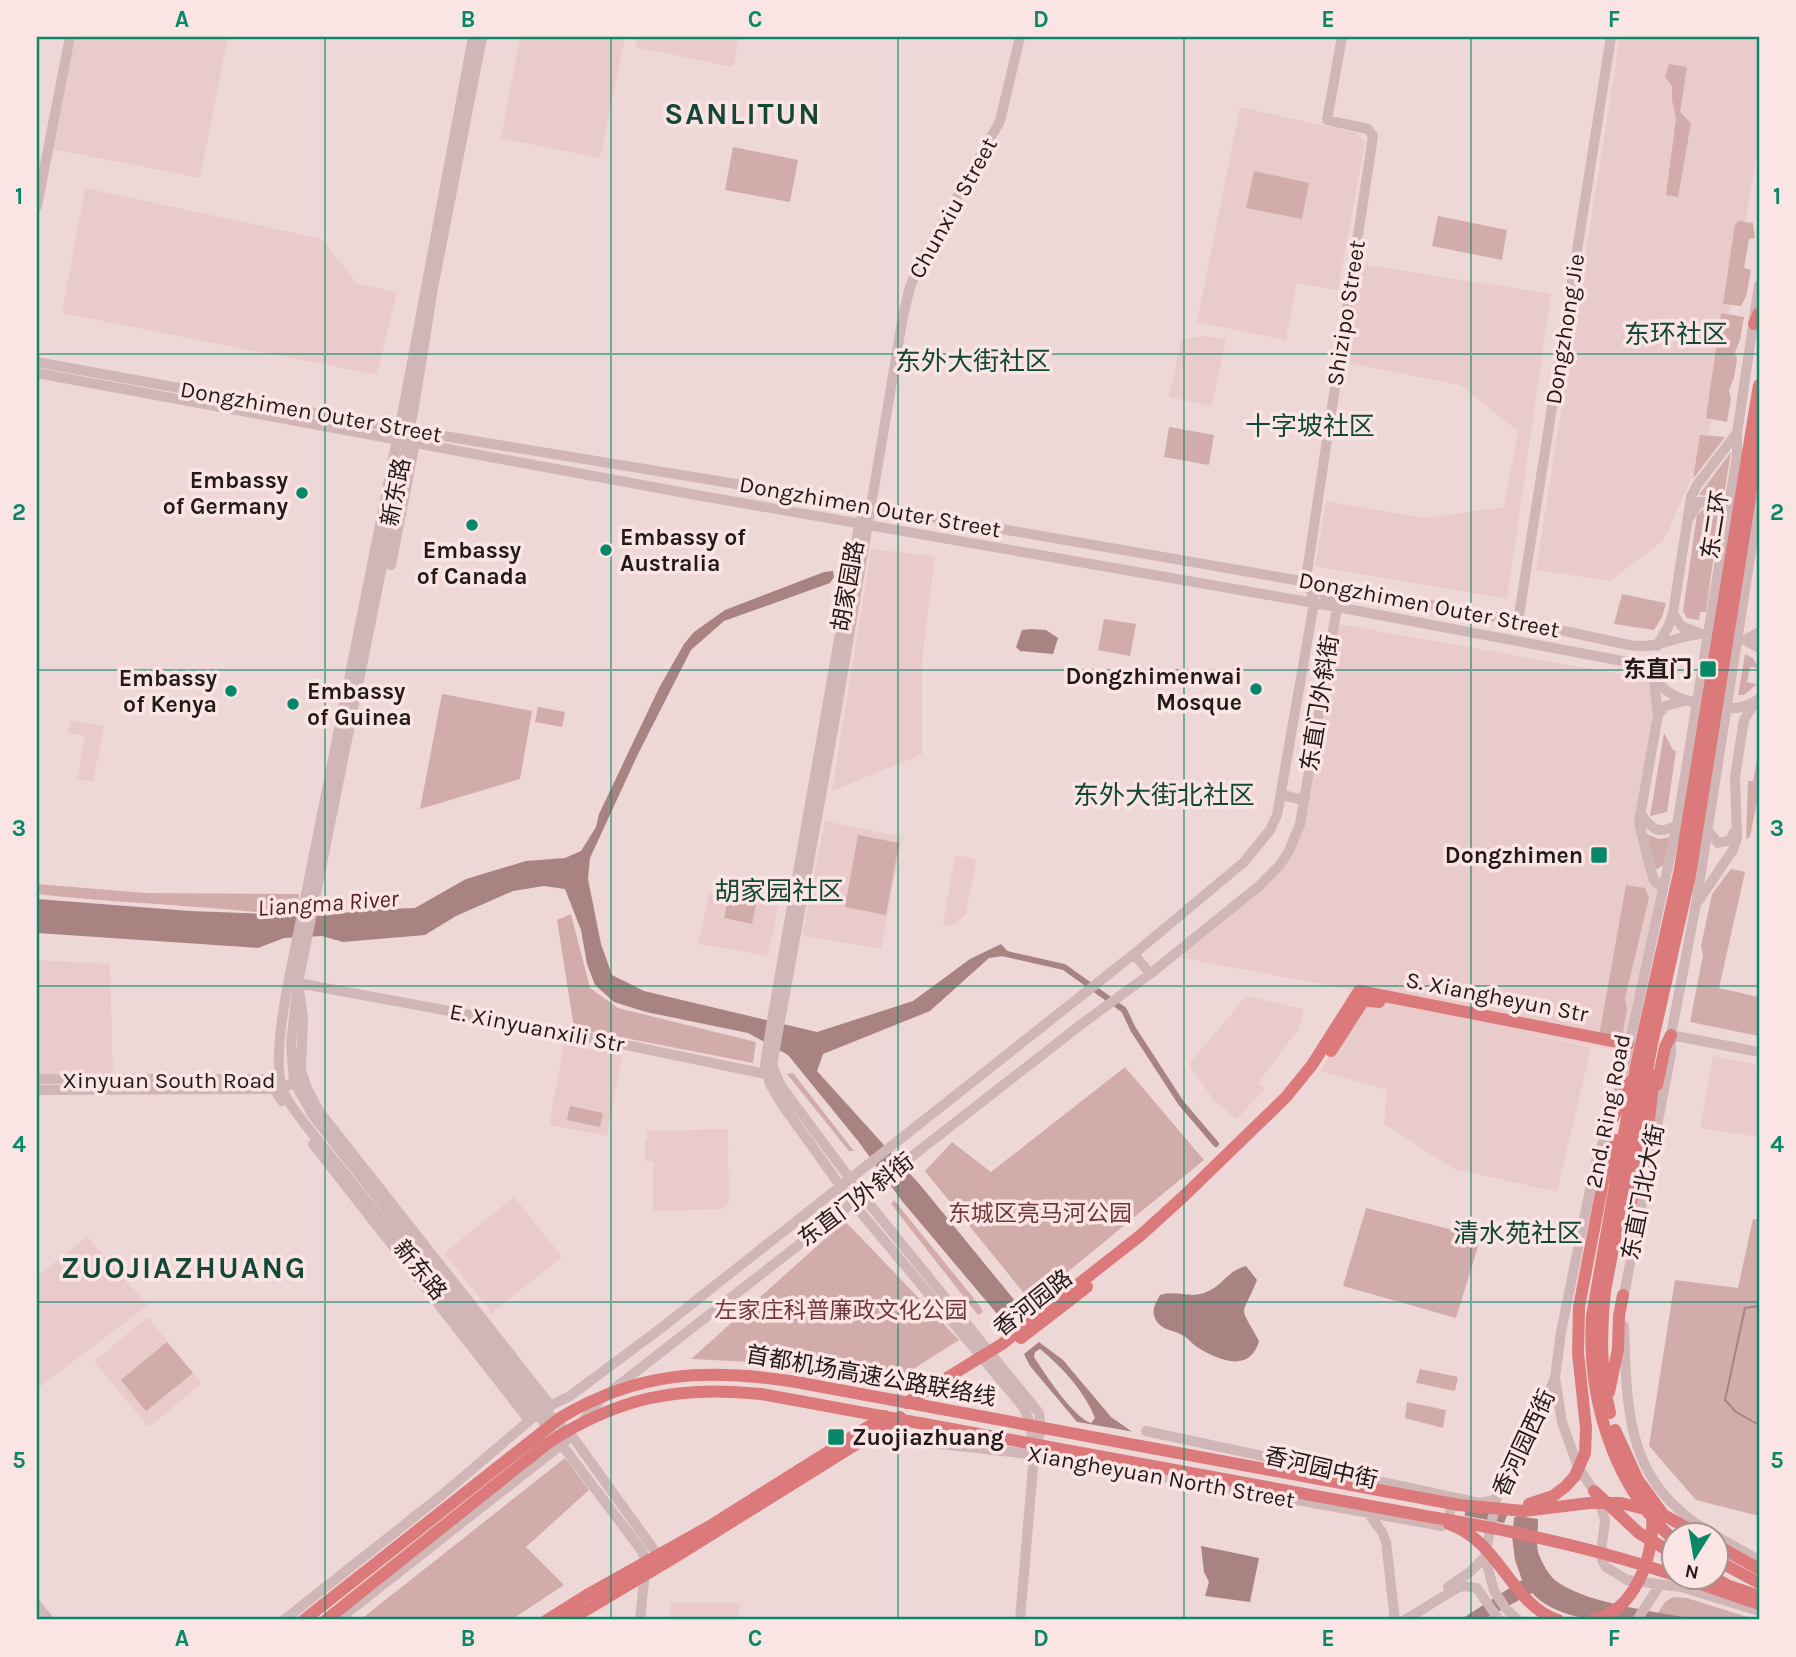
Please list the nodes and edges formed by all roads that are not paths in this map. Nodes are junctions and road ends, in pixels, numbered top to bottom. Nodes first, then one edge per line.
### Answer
1 (70, 37) edge
2 (473, 37) edge
3 (482, 37) edge
4 (1020, 37) edge
5 (1342, 37) edge
6 (1611, 37) edge
7 (37, 206) edge
8 (1759, 285) edge
9 (1756, 319) edge
10 (37, 362) edge
11 (37, 373) edge
12 (1759, 385) edge
13 (1737, 433) junction
14 (405, 436) junction
15 (1759, 441) edge
16 (1759, 500) edge
17 (869, 506) junction
18 (1758, 514) edge
19 (1727, 517) junction
20 (863, 523) junction
21 (1687, 523) junction
22 (391, 565) dead end
23 (1307, 582) junction
24 (1314, 603) junction
25 (1337, 607) junction
26 (1673, 613) junction
27 (1518, 621) junction
28 (1759, 631) edge
29 (1701, 634) junction
30 (1745, 640) junction
31 (1657, 646) junction
32 (1759, 648) edge
33 (1654, 680) junction
34 (1689, 700) junction
35 (1757, 701) edge
36 (1735, 709) junction
37 (1658, 715) junction
38 (1744, 720) junction
39 (1282, 795) junction
40 (1304, 800) junction
41 (1641, 814) junction
42 (1736, 821) junction
43 (1678, 825) junction
44 (1707, 830) junction
45 (1662, 888) junction
46 (1696, 905) junction
47 (299, 950) junction
48 (1134, 954) junction
49 (1150, 974) junction
50 (298, 983) junction
51 (1664, 989) junction
52 (1671, 1035) junction
53 (1627, 1048) junction
54 (1759, 1052) edge
55 (1636, 1066) junction
56 (770, 1069) junction
57 (37, 1079) edge
58 (295, 1082) junction
59 (278, 1084) junction
60 (37, 1090) edge
61 (1630, 1098) junction
62 (1613, 1118) junction
63 (1649, 1119) junction
64 (846, 1181) junction
65 (862, 1195) junction
66 (852, 1202) junction
67 (1623, 1294) junction
68 (993, 1354) junction
69 (1555, 1378) junction
70 (1606, 1399) junction
71 (539, 1412) junction
72 (1146, 1431) dead end
73 (572, 1436) junction
74 (869, 1436) junction
75 (562, 1445) junction
76 (1034, 1455) junction
77 (1594, 1491) junction
78 (1452, 1503) junction
79 (1657, 1507) junction
80 (1494, 1510) junction
81 (1368, 1513) junction
82 (1425, 1517) junction
83 (1669, 1520) edge
84 (1676, 1520) edge
85 (1682, 1520) edge
86 (1691, 1520) edge
87 (1660, 1527) edge
88 (1730, 1545) edge
89 (1660, 1546) edge
90 (1730, 1553) edge
91 (1485, 1557) junction
92 (656, 1560) junction
93 (1759, 1560) edge
94 (388, 1562) junction
95 (1730, 1569) edge
96 (1759, 1569) edge
97 (644, 1576) junction
98 (1730, 1580) edge
99 (1660, 1581) edge
100 (1660, 1583) edge
101 (1759, 1583) edge
102 (1730, 1586) edge
103 (1660, 1590) edge
104 (1661, 1590) edge
105 (1691, 1590) edge
106 (1696, 1590) edge
107 (1759, 1596) edge
108 (1759, 1604) edge
109 (37, 1605) edge
110 (1759, 1611) edge
111 (1497, 1619) edge
112 (49, 1620) edge
113 (284, 1620) edge
114 (304, 1620) edge
115 (326, 1620) edge
116 (338, 1620) edge
117 (547, 1620) edge
118 (569, 1620) edge
119 (640, 1620) edge
120 (1020, 1620) edge
121 (1395, 1620) edge
122 (1405, 1620) edge
123 (1518, 1620) edge
124 (1558, 1620) edge
125 (1592, 1620) edge
126 (1637, 1620) edge
127 (1643, 1620) edge

1 - 7 main road
2 - 14 main road, 新东路
3 - 14 main road, 新东路
4 - 17 main road, Chunxiu Street
5 - 23 main road, Shizipo Street
6 - 27 main road, Dongzhong Jie
8 - 9 main road, 东直门北大街
9 - 13 main road, 东直门北大街
10 - 14 main road, Dongzhimen Outer Street
11 - 14 main road, Dongzhimen Outer Street
12 - 55 highway, 2nd. Ring Road
13 - 19 main road, 东直门北大街
13 - 21 main road
14 - 17 main road, Dongzhimen Outer Street
14 - 20 main road, Dongzhimen Outer Street
14 - 22 main road, 新东路
14 - 47 main road, 新东路
15 - 51 highway, 2nd. Ring Road
16 - 18 main road, 东直门北大街
17 - 20 main road, 胡家园路
17 - 23 main road, Dongzhimen Outer Street
18 - 44 main road, 东直门北大街
19 - 21 main road
19 - 43 main road, 东直门北大街
20 - 24 main road, Dongzhimen Outer Street
20 - 56 main road, 胡家园路
21 - 26 main road
23 - 24 main road
23 - 25 main road
23 - 27 main road, Dongzhimen Outer Street
24 - 25 main road, Dongzhimen Outer Street
24 - 39 main road
25 - 33 main road, Dongzhimen Outer Street
25 - 40 main road, 东直门外斜街
26 - 29 main road
26 - 31 main road
27 - 31 main road, Dongzhimen Outer Street
28 - 30 main road
29 - 30 main road
29 - 31 main road, Dongzhimen Outer Street
30 - 32 main road
33 - 34 main road, Dongzhimen Outer Street
33 - 37 main road
34 - 36 main road, Dongzhimen Outer Street
34 - 37 main road
35 - 36 main road
35 - 38 main road
36 - 38 main road
37 - 41 main road
38 - 42 main road
39 - 40 main road
39 - 48 main road
40 - 49 main road, 东直门外斜街
41 - 43 main road
41 - 45 main road
42 - 44 main road
42 - 46 main road
43 - 45 main road, 东直门北大街
44 - 46 main road, 东直门北大街
45 - 53 main road, 东直门北大街
46 - 52 main road, 东直门北大街
47 - 50 main road
47 - 59 main road
48 - 49 main road
48 - 64 main road
49 - 65 main road, 东直门外斜街
50 - 56 main road, E. Xinyuanxili Str
50 - 58 main road
50 - 71 main road
51 - 63 highway
51 - 70 highway, 2nd. Ring Road
52 - 54 main road
52 - 63 highway
52 - 67 main road, 东直门北大街
53 - 62 main road, 东直门北大街
53 - 68 highway, 香河园路
55 - 61 highway, 2nd. Ring Road
55 - 62 highway
56 - 64 main road
57 - 59 main road, Xinyuan South Road
58 - 59 main road, Xinyuan South Road
58 - 71 main road
59 - 60 main road, Xinyuan South Road
59 - 71 main road, 新东路
61 - 78 highway
61 - 87 highway, 2nd. Ring Road
62 - 69 main road, 东直门北大街
63 - 125 highway
64 - 65 main road
64 - 66 main road
64 - 71 main road
65 - 66 main road, 东直门外斜街
65 - 68 main road
66 - 68 main road
66 - 73 main road, 东直门外斜街
67 - 70 highway
67 - 86 main road, 东直门北大街
68 - 74 highway, 香河园路
68 - 76 main road
68 - 92 highway, 香河园路
69 - 77 main road, 东直门北大街
69 - 80 main road, 香河园西街
70 - 79 highway, 2nd. Ring Road
71 - 73 main road
71 - 75 main road, 新东路
71 - 113 main road
72 - 78 main road, 香河园中街
73 - 75 main road, 东直门外斜街
73 - 92 main road
74 - 76 main road, Xiangheyuan North Street
74 - 92 highway, 香河园路
75 - 92 main road, 新东路
75 - 116 main road, 东直门外斜街
76 - 81 main road, Xiangheyuan North Street
76 - 120 main road
77 - 89 highway
77 - 100 main road, 东直门北大街
78 - 80 main road, 香河园中街
78 - 81 main road, Xiangheyuan North Street
78 - 84 highway
78 - 94 highway, 首都机场高速公路联络线
79 - 83 highway, 2nd. Ring Road
79 - 85 highway
80 - 91 main road, 香河园西街
81 - 121 main road
82 - 94 highway, 首都机场高速公路联络线
82 - 99 highway
82 - 124 highway
88 - 93 main road, 东直门北大街
90 - 96 highway
91 - 121 main road
91 - 123 main road, 香河园西街
92 - 97 highway
92 - 117 highway
94 - 114 highway, 首都机场高速公路联络线
94 - 115 highway, 首都机场高速公路联络线
95 - 101 highway
97 - 118 highway
97 - 119 main road
98 - 107 highway
102 - 107 highway
103 - 126 main road
104 - 127 main road
105 - 110 main road
106 - 108 highway
109 - 112 main road
111 - 122 main road

